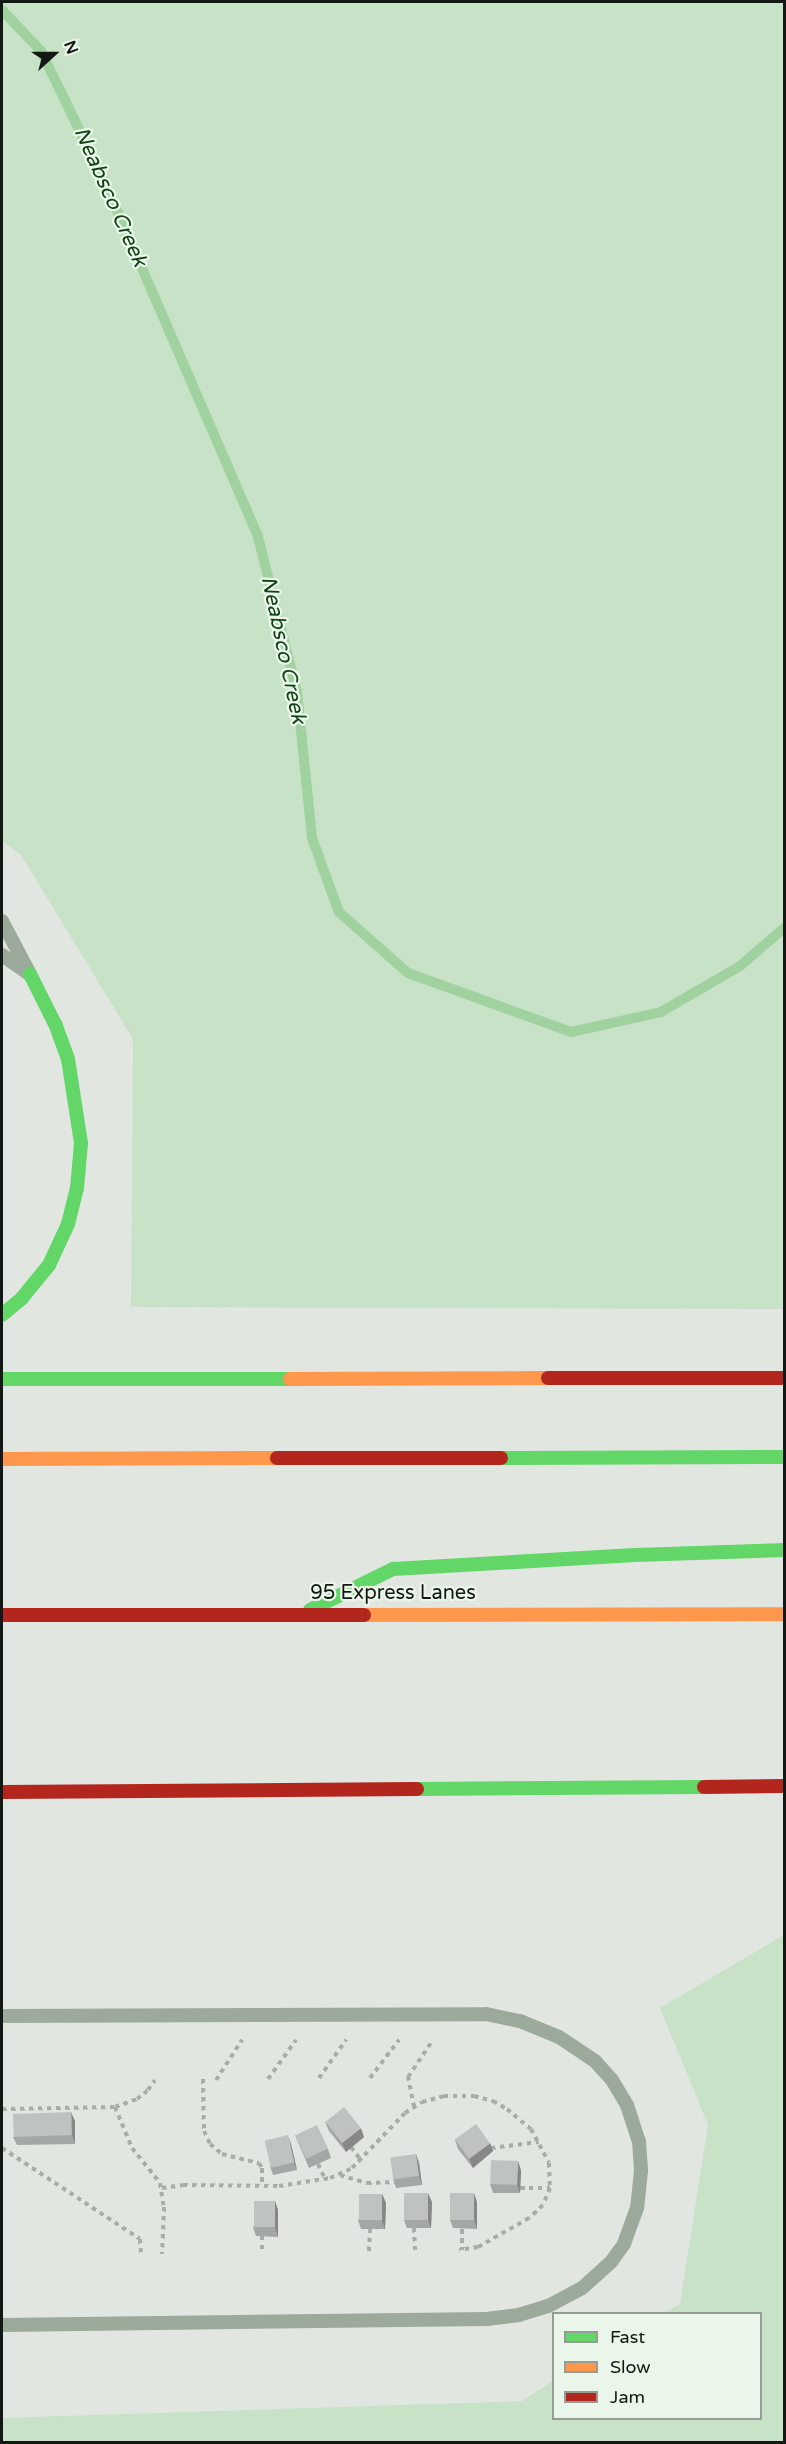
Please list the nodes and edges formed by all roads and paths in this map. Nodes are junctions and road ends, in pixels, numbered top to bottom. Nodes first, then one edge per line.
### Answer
1 (2, 921) edge
2 (2, 955) edge
3 (30, 974) junction
4 (2, 1315) edge
5 (784, 1377) edge
6 (2, 1379) edge
7 (784, 1457) edge
8 (2, 1459) edge
9 (784, 1550) edge
10 (304, 1613) junction
11 (784, 1614) edge
12 (2, 1615) edge
13 (784, 1786) edge
14 (716, 1789) junction
15 (2, 1792) edge
16 (784, 1792) edge
17 (418, 2014) junction
18 (450, 2014) junction
19 (259, 2015) junction
20 (314, 2015) junction
21 (364, 2015) junction
22 (2, 2016) edge
23 (370, 2078) dead end
24 (203, 2079) dead end
25 (268, 2079) dead end
26 (319, 2079) dead end
27 (155, 2080) dead end
28 (216, 2080) dead end
29 (115, 2107) junction
30 (414, 2107) junction
31 (2, 2109) edge
32 (539, 2142) junction
33 (351, 2147) edge
34 (2, 2148) edge
35 (491, 2148) edge
36 (360, 2159) junction
37 (318, 2164) edge
38 (340, 2175) junction
39 (325, 2179) junction
40 (395, 2182) edge
41 (262, 2186) junction
42 (162, 2188) junction
43 (520, 2188) edge
44 (550, 2188) junction
45 (414, 2228) edge
46 (370, 2229) edge
47 (462, 2229) edge
48 (262, 2236) edge
49 (415, 2250) dead end
50 (369, 2251) dead end
51 (262, 2252) dead end
52 (162, 2253) dead end
53 (141, 2254) dead end
54 (2, 2325) edge

1 - 3 lane
2 - 3 lane
3 - 4 highway
5 - 6 highway
7 - 8 highway
9 - 10 highway
10 - 11 highway, 95 Express Lanes
10 - 12 highway, 95 Express Lanes
13 - 14 highway
14 - 15 highway
14 - 16 highway
17 - 18 lane
17 - 21 lane
17 - 23 path
18 - 30 path
18 - 54 lane
19 - 20 lane
19 - 22 lane
19 - 28 path
20 - 21 lane
20 - 25 path
21 - 26 path
24 - 41 path
27 - 29 path
29 - 31 path
29 - 42 path
30 - 32 path
30 - 36 path
32 - 35 path
32 - 44 path
33 - 36 path
34 - 53 path
36 - 38 path
37 - 39 path
38 - 39 path
38 - 40 path
39 - 41 path
41 - 42 path
42 - 52 path
43 - 44 path
44 - 47 path
45 - 49 path
46 - 50 path
48 - 51 path

